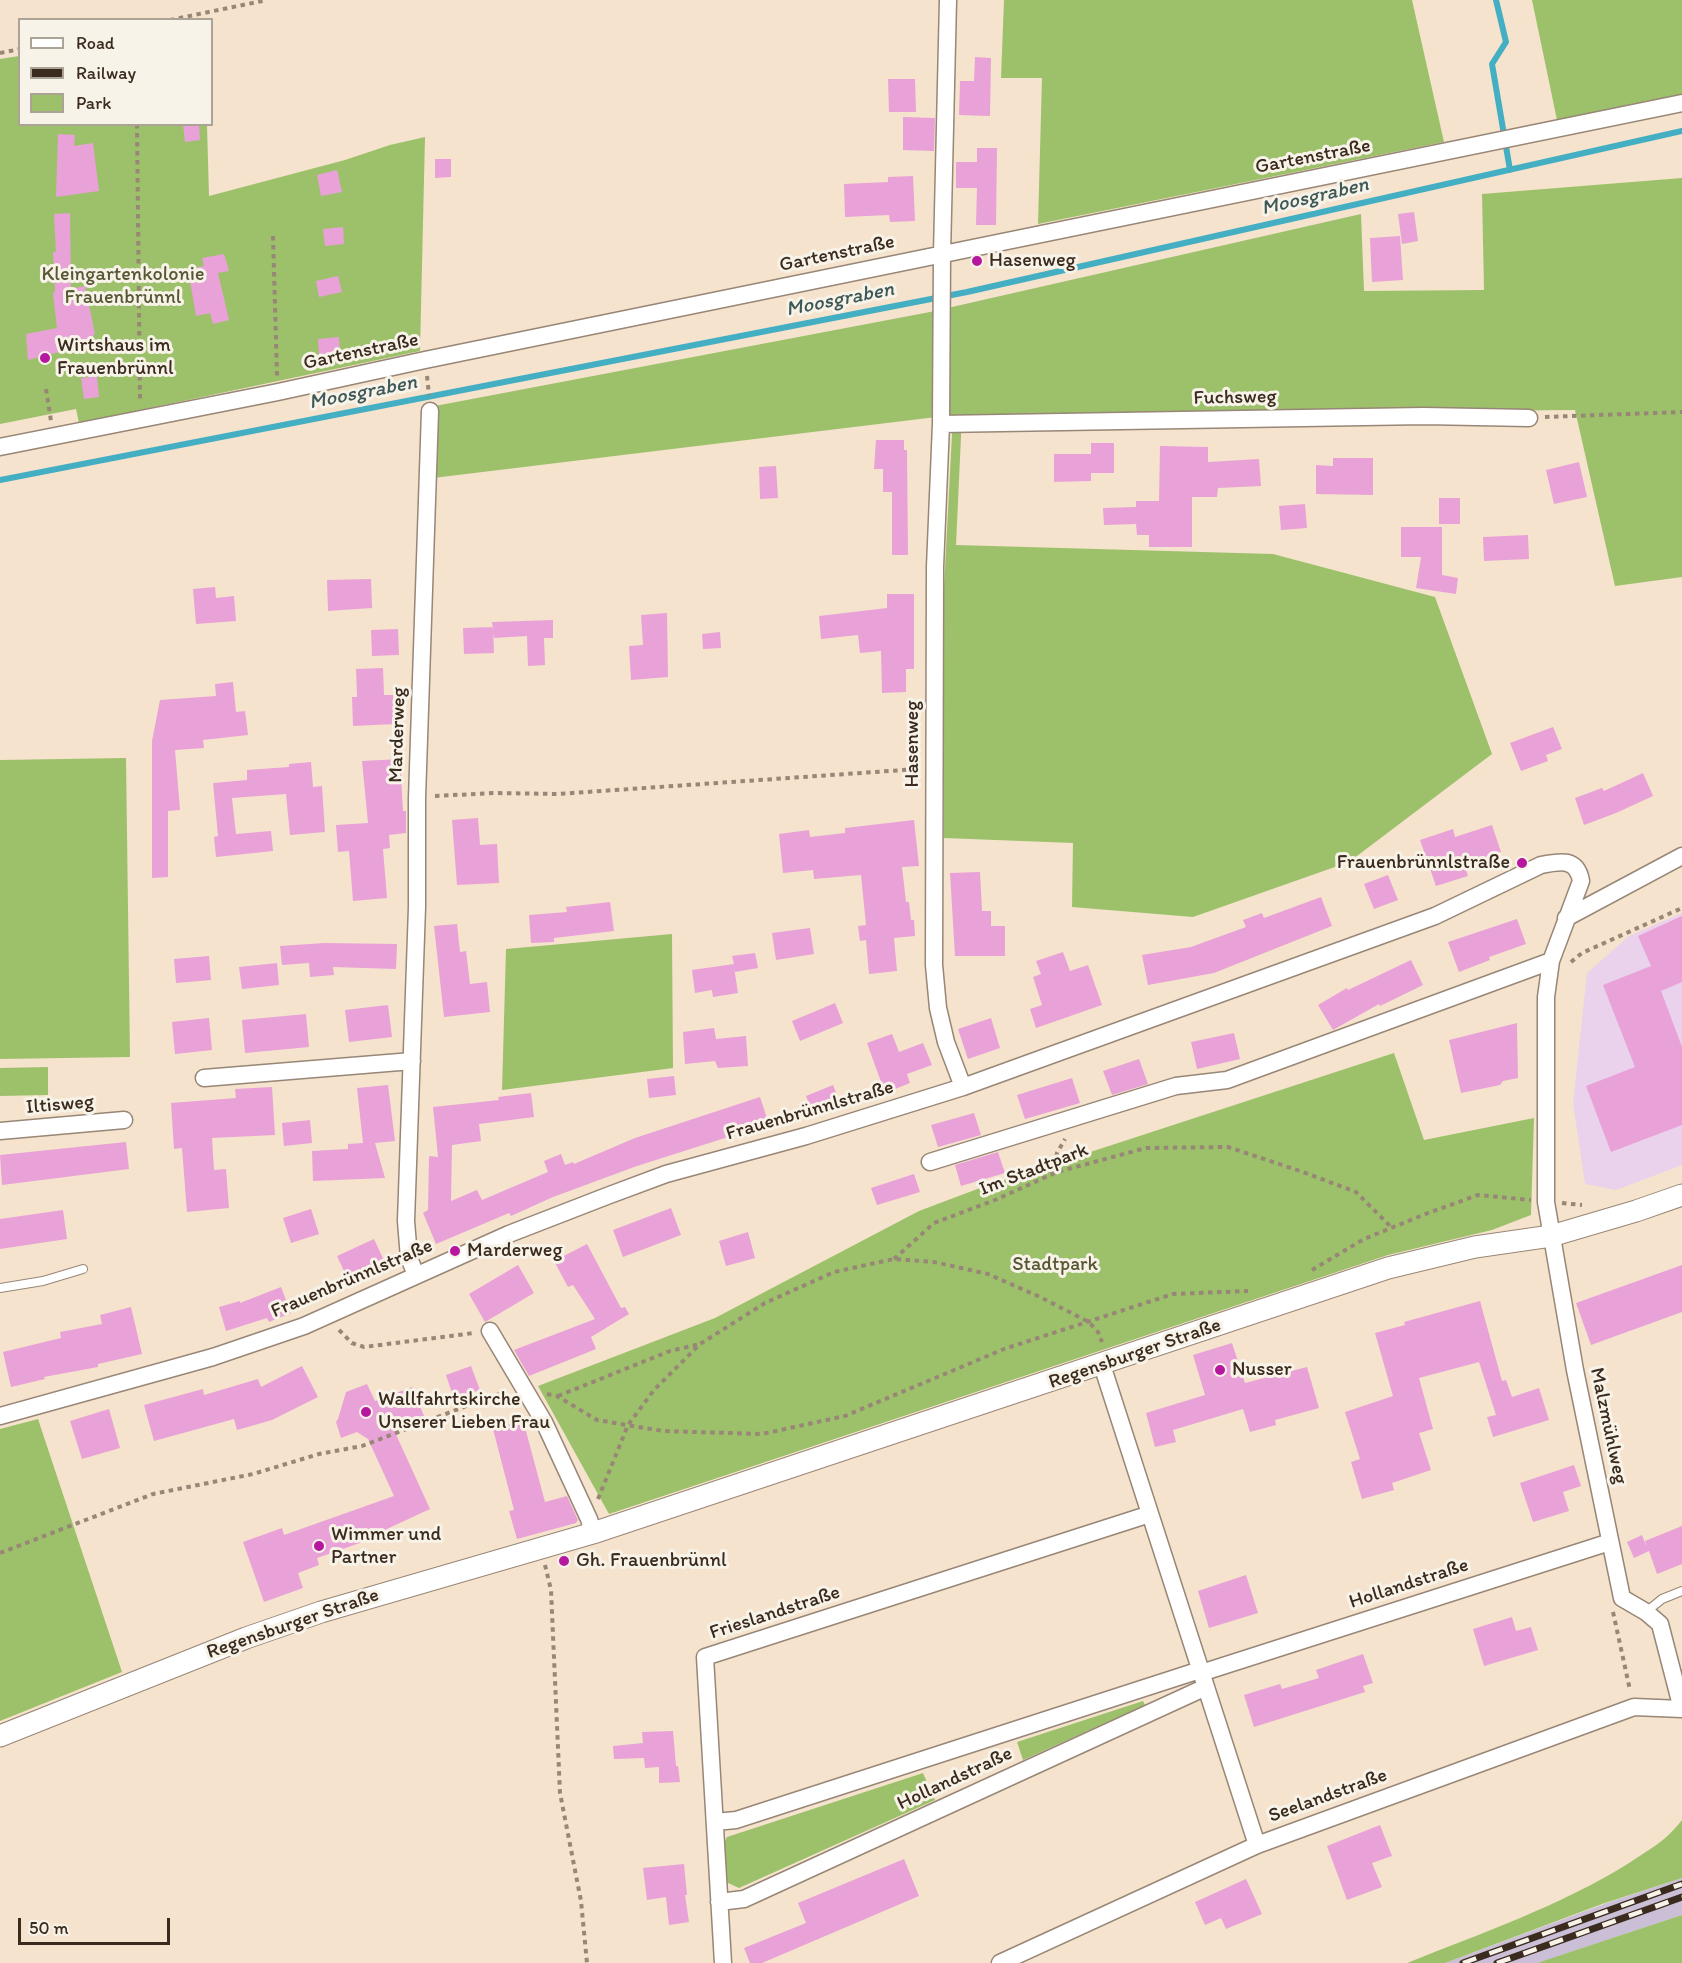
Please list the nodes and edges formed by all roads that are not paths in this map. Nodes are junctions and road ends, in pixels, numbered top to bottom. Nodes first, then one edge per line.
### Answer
1 (948, 0) edge
2 (1682, 103) edge
3 (942, 254) junction
4 (430, 411) dead end
5 (1529, 418) road end
6 (941, 424) junction
7 (0, 447) edge
8 (1682, 856) edge
9 (1566, 918) junction
10 (1551, 961) junction
11 (412, 1061) junction
12 (204, 1078) dead end
13 (963, 1088) junction
14 (124, 1120) dead end
15 (0, 1131) edge
16 (930, 1162) dead end
17 (1682, 1195) edge
18 (1551, 1236) junction
19 (83, 1269) dead end
20 (416, 1275) junction
21 (0, 1288) edge
22 (490, 1331) road end
23 (1106, 1364) junction
24 (0, 1416) edge
25 (1150, 1514) junction
26 (591, 1526) junction
27 (1610, 1542) junction
28 (1682, 1591) edge
29 (1646, 1612) junction
30 (1202, 1677) junction
31 (1682, 1709) edge
32 (0, 1736) edge
33 (715, 1822) junction
34 (1257, 1845) junction
35 (719, 1902) junction
36 (723, 1963) edge
37 (1000, 1963) edge

1 - 3 street, Hasenweg
2 - 3 street, Gartenstraße
3 - 6 street, Hasenweg
3 - 7 street, Gartenstraße
4 - 11 street, Marderweg
5 - 6 street, Fuchsweg
6 - 13 street, Hasenweg
8 - 9 street
9 - 10 street, Frauenbrünnlstraße
9 - 13 street, Frauenbrünnlstraße
10 - 16 street
10 - 18 street, Frauenbrünnlstraße
11 - 12 street
11 - 20 street, Marderweg
13 - 20 street, Frauenbrünnlstraße
14 - 15 street, Iltisweg
17 - 18 street, Regensburger Straße
18 - 23 street, Regensburger Straße
18 - 27 street, Malzmühlweg
19 - 21 lane
20 - 24 street, Frauenbrünnlstraße
22 - 26 street
23 - 25 street
23 - 26 street, Regensburger Straße
25 - 30 street
25 - 33 street, Frieslandstraße
26 - 32 street, Regensburger Straße
27 - 29 street, Malzmühlweg
27 - 30 street, Hollandstraße
28 - 29 lane
29 - 31 street, Malzmühlweg
30 - 33 street, Hollandstraße
30 - 34 street
30 - 35 street, Hollandstraße
31 - 34 street, Seelandstraße
33 - 35 street, Frieslandstraße
34 - 37 street, Seelandstraße
35 - 36 street, Frieslandstraße

